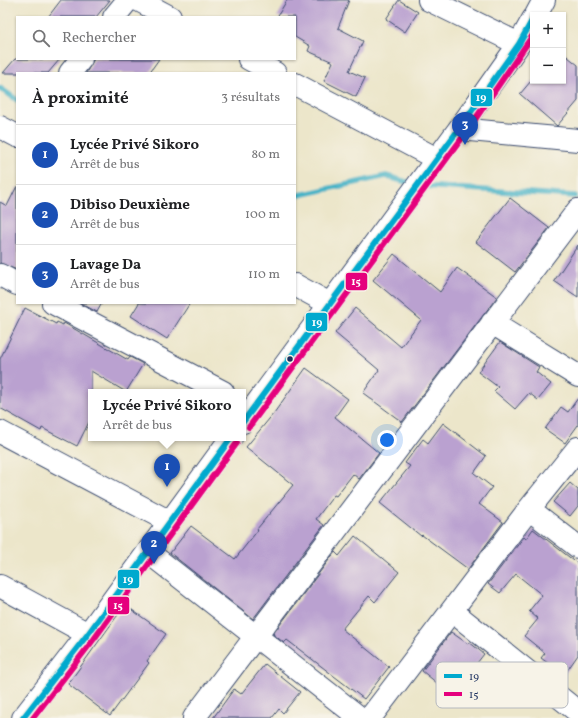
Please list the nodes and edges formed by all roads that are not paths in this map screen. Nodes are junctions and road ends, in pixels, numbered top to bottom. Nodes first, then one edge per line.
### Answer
1 (128, 0) edge
2 (138, 0) edge
3 (429, 0) edge
4 (544, 0) edge
5 (538, 12) edge
6 (115, 16) edge
7 (168, 16) edge
8 (530, 24) edge
9 (519, 44) junction
10 (80, 60) edge
11 (251, 60) edge
12 (71, 72) edge
13 (273, 72) edge
14 (296, 85) edge
15 (0, 127) edge
16 (459, 129) junction
17 (16, 135) edge
18 (578, 140) edge
19 (437, 159) junction
20 (578, 211) edge
21 (0, 275) edge
22 (16, 283) edge
23 (296, 286) edge
24 (55, 304) edge
25 (330, 304) junction
26 (492, 323) junction
27 (578, 376) edge
28 (217, 389) edge
29 (246, 411) edge
30 (0, 432) edge
31 (229, 441) edge
32 (578, 448) edge
33 (529, 509) junction
34 (170, 522) junction
35 (578, 547) edge
36 (148, 552) junction
37 (0, 586) edge
38 (452, 611) junction
39 (88, 634) junction
40 (256, 636) junction
41 (516, 662) edge
42 (568, 704) edge
43 (578, 712) edge
44 (23, 718) edge
45 (194, 718) edge
46 (360, 718) edge
47 (370, 718) edge

1 - 6 street
2 - 7 street
3 - 9 street
4 - 5 street
8 - 9 street
9 - 16 street
10 - 12 street
11 - 13 street
14 - 19 street
15 - 17 street
16 - 18 street
16 - 19 street
19 - 25 street
20 - 26 street
21 - 22 street
23 - 25 street
24 - 28 street
25 - 29 street
26 - 27 street
26 - 40 street
30 - 34 street
31 - 34 street
32 - 33 street
33 - 35 street
33 - 38 street
34 - 36 street
36 - 39 street
36 - 40 street
37 - 39 street
38 - 41 street
38 - 47 street
39 - 44 street
40 - 45 street
40 - 46 street
42 - 43 street

